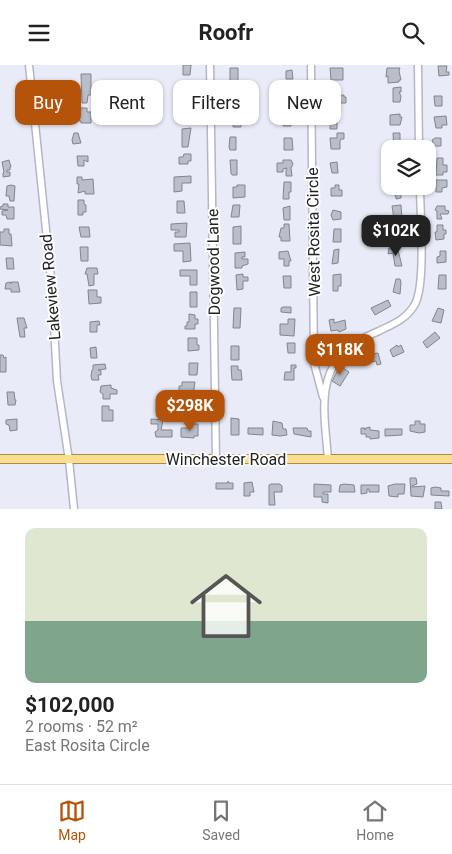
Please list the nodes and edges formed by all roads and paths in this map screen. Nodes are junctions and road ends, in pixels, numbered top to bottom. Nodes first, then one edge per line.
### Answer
1 (29, 65) edge
2 (210, 65) edge
3 (311, 65) edge
4 (418, 65) edge
5 (30, 80) edge
6 (35, 125) edge
7 (419, 140) edge
8 (420, 195) edge
9 (323, 397) junction
10 (0, 459) edge
11 (216, 459) junction
12 (328, 459) junction
13 (452, 459) edge
14 (69, 460) junction
15 (74, 509) edge

1 - 5 street, Lakeview Road
2 - 11 street, Dogwood Lane
3 - 9 street, West Rosita Circle
4 - 7 street
6 - 14 street, Lakeview Road
8 - 9 street
9 - 12 street
10 - 14 main road, Winchester Road
11 - 12 main road, Winchester Road
11 - 14 main road, Winchester Road
12 - 13 main road, Winchester Road
14 - 15 street, Lakeview Road

